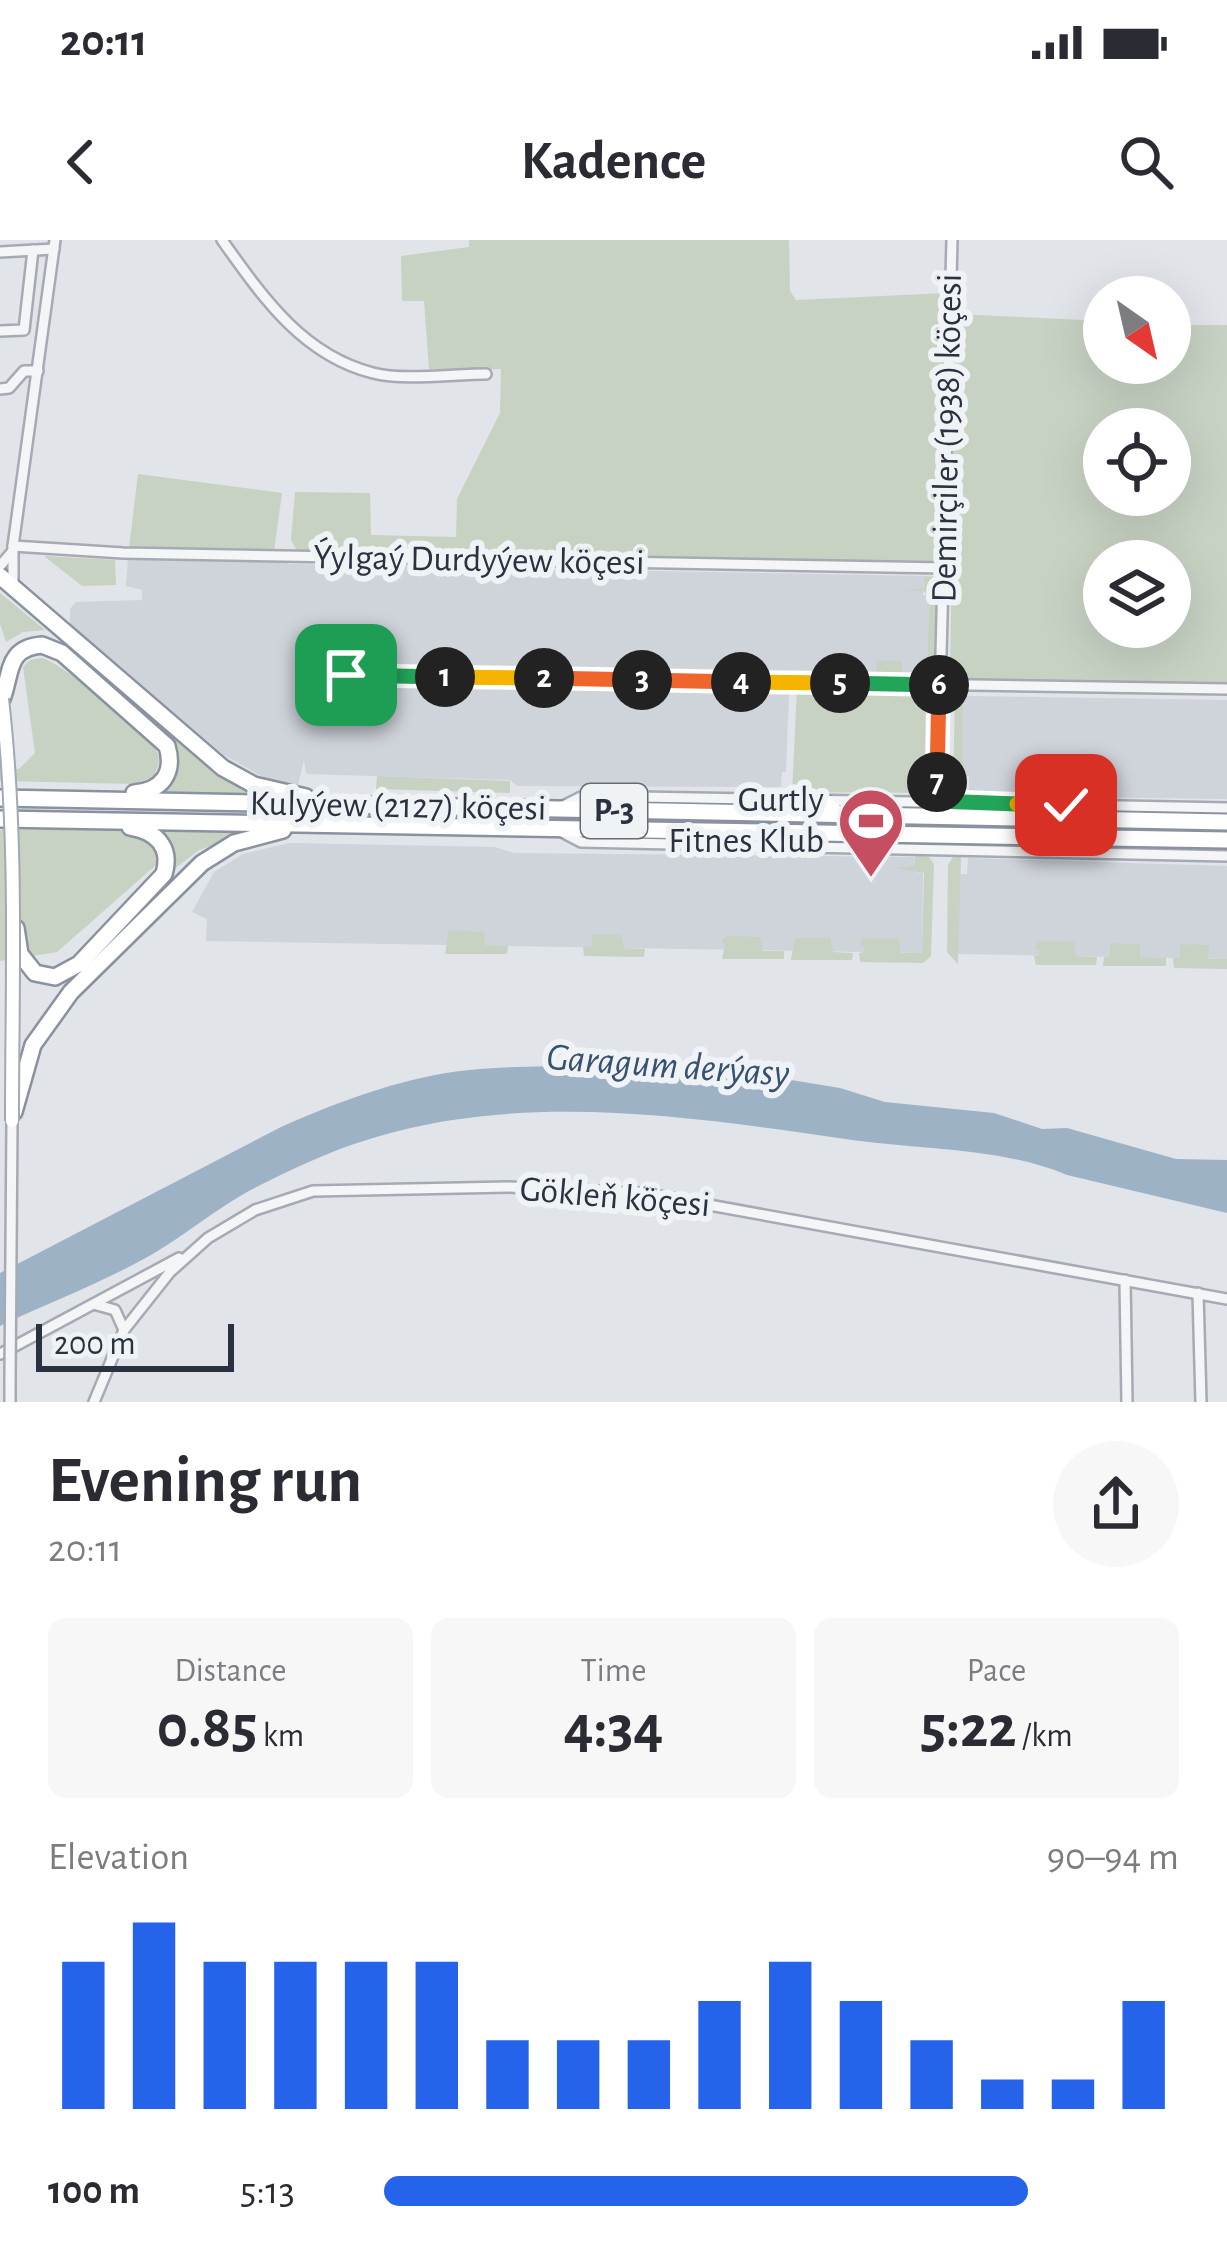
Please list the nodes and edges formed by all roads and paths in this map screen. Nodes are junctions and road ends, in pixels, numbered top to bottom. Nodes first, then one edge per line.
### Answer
1 (222, 240) edge
2 (952, 240) edge
3 (55, 245) edge
4 (34, 250) junction
5 (0, 252) edge
6 (0, 331) edge
7 (38, 371) junction
8 (486, 374) dead end
9 (0, 389) edge
10 (12, 549) junction
11 (0, 566) edge
12 (945, 568) junction
13 (0, 576) edge
14 (14, 590) junction
15 (346, 675) dead end
16 (941, 685) junction
17 (1227, 689) edge
18 (2, 699) edge
19 (0, 798) edge
20 (63, 800) junction
21 (822, 800) junction
22 (1066, 805) junction
23 (350, 806) junction
24 (937, 808) junction
25 (1227, 808) edge
26 (558, 809) junction
27 (68, 817) junction
28 (0, 819) edge
29 (1227, 822) edge
30 (345, 824) junction
31 (838, 825) junction
32 (556, 828) junction
33 (1044, 829) junction
34 (1227, 840) edge
35 (939, 843) junction
36 (820, 849) junction
37 (1060, 853) junction
38 (1227, 856) edge
39 (12, 907) junction
40 (12, 1121) junction
41 (208, 1238) junction
42 (1125, 1280) junction
43 (1198, 1293) junction
44 (1227, 1299) edge
45 (97, 1305) junction
46 (124, 1330) junction
47 (0, 1354) edge
48 (10, 1402) edge
49 (94, 1402) edge
50 (1127, 1402) edge
51 (1201, 1402) edge

1 - 8 street
2 - 12 street, Demirçiler (1938) köçesi
3 - 4 street
3 - 7 street
4 - 5 street
4 - 6 street
7 - 9 street
7 - 10 street
10 - 11 street
10 - 12 street, Ýylgaý Durdyýew köçesi
10 - 14 street
12 - 16 street, Demirçiler (1938) köçesi
13 - 14 highway
14 - 23 highway
15 - 16 street
16 - 17 street
16 - 24 street, Demirçiler (1938) köçesi
18 - 20 highway
18 - 39 main road, bridge
19 - 20 highway, Kulyýew (2127) köçesi / P-3
20 - 23 highway, Kulyýew (2127) köçesi / P-3
21 - 24 street
21 - 26 street
21 - 31 highway
22 - 24 street
22 - 25 street
22 - 33 highway
23 - 26 highway, Kulyýew (2127) köçesi / P-3
24 - 31 highway, Kulyýew (2127) köçesi / P-3
24 - 33 highway, Kulyýew (2127) köçesi / P-3
24 - 35 street, Demirçiler (1938) köçesi
26 - 31 highway, Kulyýew (2127) köçesi / P-3
27 - 28 highway, Kulyýew (2127) köçesi / P-3
27 - 30 highway, Kulyýew (2127) köçesi / P-3
27 - 39 highway, bridge
29 - 33 highway, Kulyýew (2127) köçesi / P-3
30 - 32 highway, Kulyýew (2127) köçesi / P-3
30 - 40 highway, bridge
31 - 32 highway, Kulyýew (2127) köçesi / P-3
31 - 35 highway, Kulyýew (2127) köçesi / P-3
31 - 36 highway
32 - 36 street
33 - 34 highway, Kulyýew (2127) köçesi / P-3
33 - 35 highway, Kulyýew (2127) köçesi / P-3
33 - 37 highway
35 - 36 street
35 - 37 street
37 - 38 street
39 - 40 main road, bridge
40 - 48 street, bridge
41 - 42 street, Gökleň köçesi
41 - 45 street
41 - 46 street, Gökleň köçesi
42 - 43 street, Gökleň köçesi
42 - 50 street
43 - 44 street, Gökleň köçesi
43 - 51 street
45 - 46 street
45 - 47 street
46 - 49 street, Gökleň köçesi

